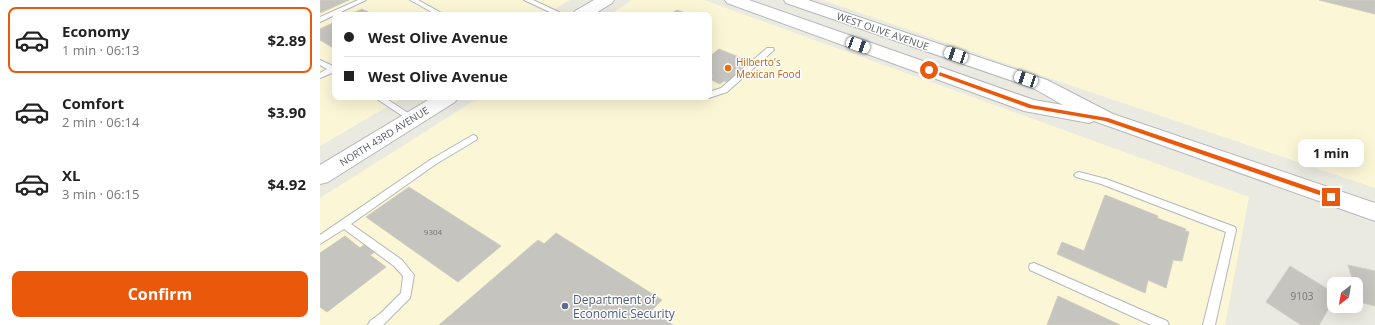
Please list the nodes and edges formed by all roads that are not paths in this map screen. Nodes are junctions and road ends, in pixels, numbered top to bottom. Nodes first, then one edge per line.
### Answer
1 (363, 0) edge
2 (413, 0) edge
3 (529, 0) edge
4 (606, 0) edge
5 (733, 0) edge
6 (792, 0) edge
7 (337, 12) edge
8 (436, 12) edge
9 (555, 12) edge
10 (586, 12) edge
11 (332, 14) edge
12 (320, 20) edge
13 (770, 50) dead end
14 (320, 62) edge
15 (332, 69) edge
16 (332, 71) edge
17 (320, 76) edge
18 (712, 94) edge
19 (383, 100) edge
20 (443, 100) edge
21 (413, 118) junction
22 (1106, 119) junction
23 (473, 138) dead end
24 (1079, 175) dead end
25 (320, 176) edge
26 (1375, 212) edge
27 (344, 224) junction
28 (320, 240) edge
29 (1034, 267) dead end
30 (374, 325) edge
31 (1164, 325) edge
32 (1209, 325) edge

1 - 7 lane
2 - 8 lane
3 - 9 lane
4 - 10 main road
5 - 22 main road, WEST OLIVE AVENUE
6 - 22 main road, WEST OLIVE AVENUE
11 - 12 lane
13 - 18 lane
14 - 15 lane
16 - 17 lane
19 - 21 lane
20 - 21 main road, NORTH 43RD AVENUE
21 - 25 main road, NORTH 43RD AVENUE
22 - 26 main road, WEST OLIVE AVENUE
23 - 27 lane
24 - 32 lane
27 - 28 lane
27 - 30 lane
29 - 31 lane

